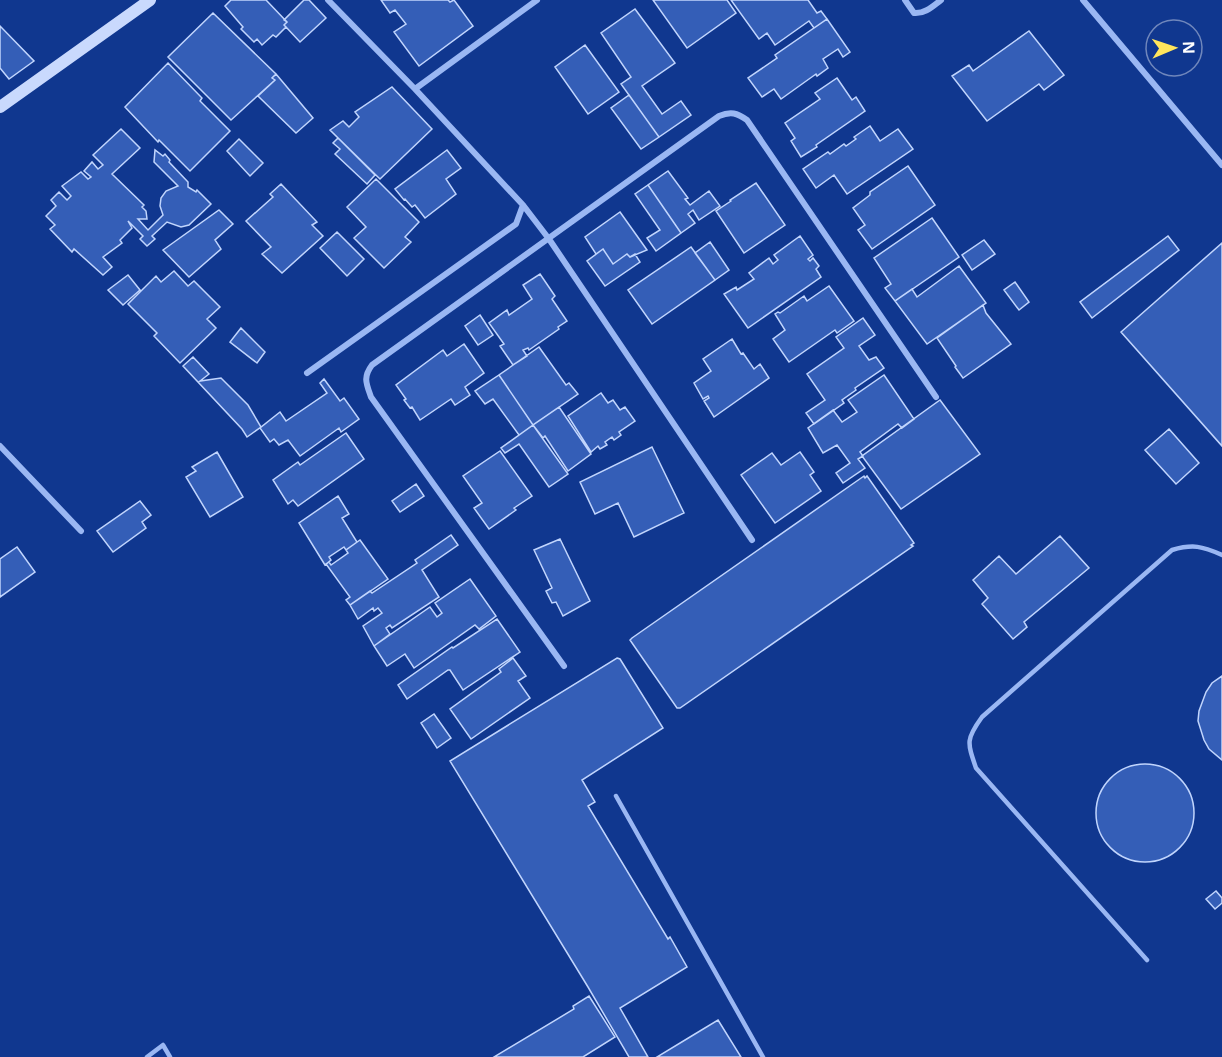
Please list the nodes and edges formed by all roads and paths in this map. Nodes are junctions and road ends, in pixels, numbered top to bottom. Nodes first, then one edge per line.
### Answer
1 (150, 0) edge
2 (328, 0) edge
3 (537, 0) edge
4 (905, 0) edge
5 (941, 0) edge
6 (1083, 0) edge
7 (415, 89) junction
8 (0, 107) edge
9 (1222, 165) edge
10 (523, 205) junction
11 (549, 239) junction
12 (307, 373) dead end
13 (936, 397) dead end
14 (0, 446) edge
15 (81, 531) dead end
16 (752, 540) dead end
17 (1222, 555) edge
18 (564, 666) dead end
19 (616, 796) dead end
20 (1147, 960) dead end
21 (147, 1057) edge
22 (170, 1057) edge
23 (763, 1057) edge

1 - 8 street
2 - 7 street
3 - 7 street
4 - 5 street
6 - 9 street
7 - 10 street
10 - 11 street
10 - 12 street
11 - 13 street
11 - 16 street
11 - 18 street
14 - 15 street
17 - 20 lane
19 - 23 lane
21 - 22 lane

